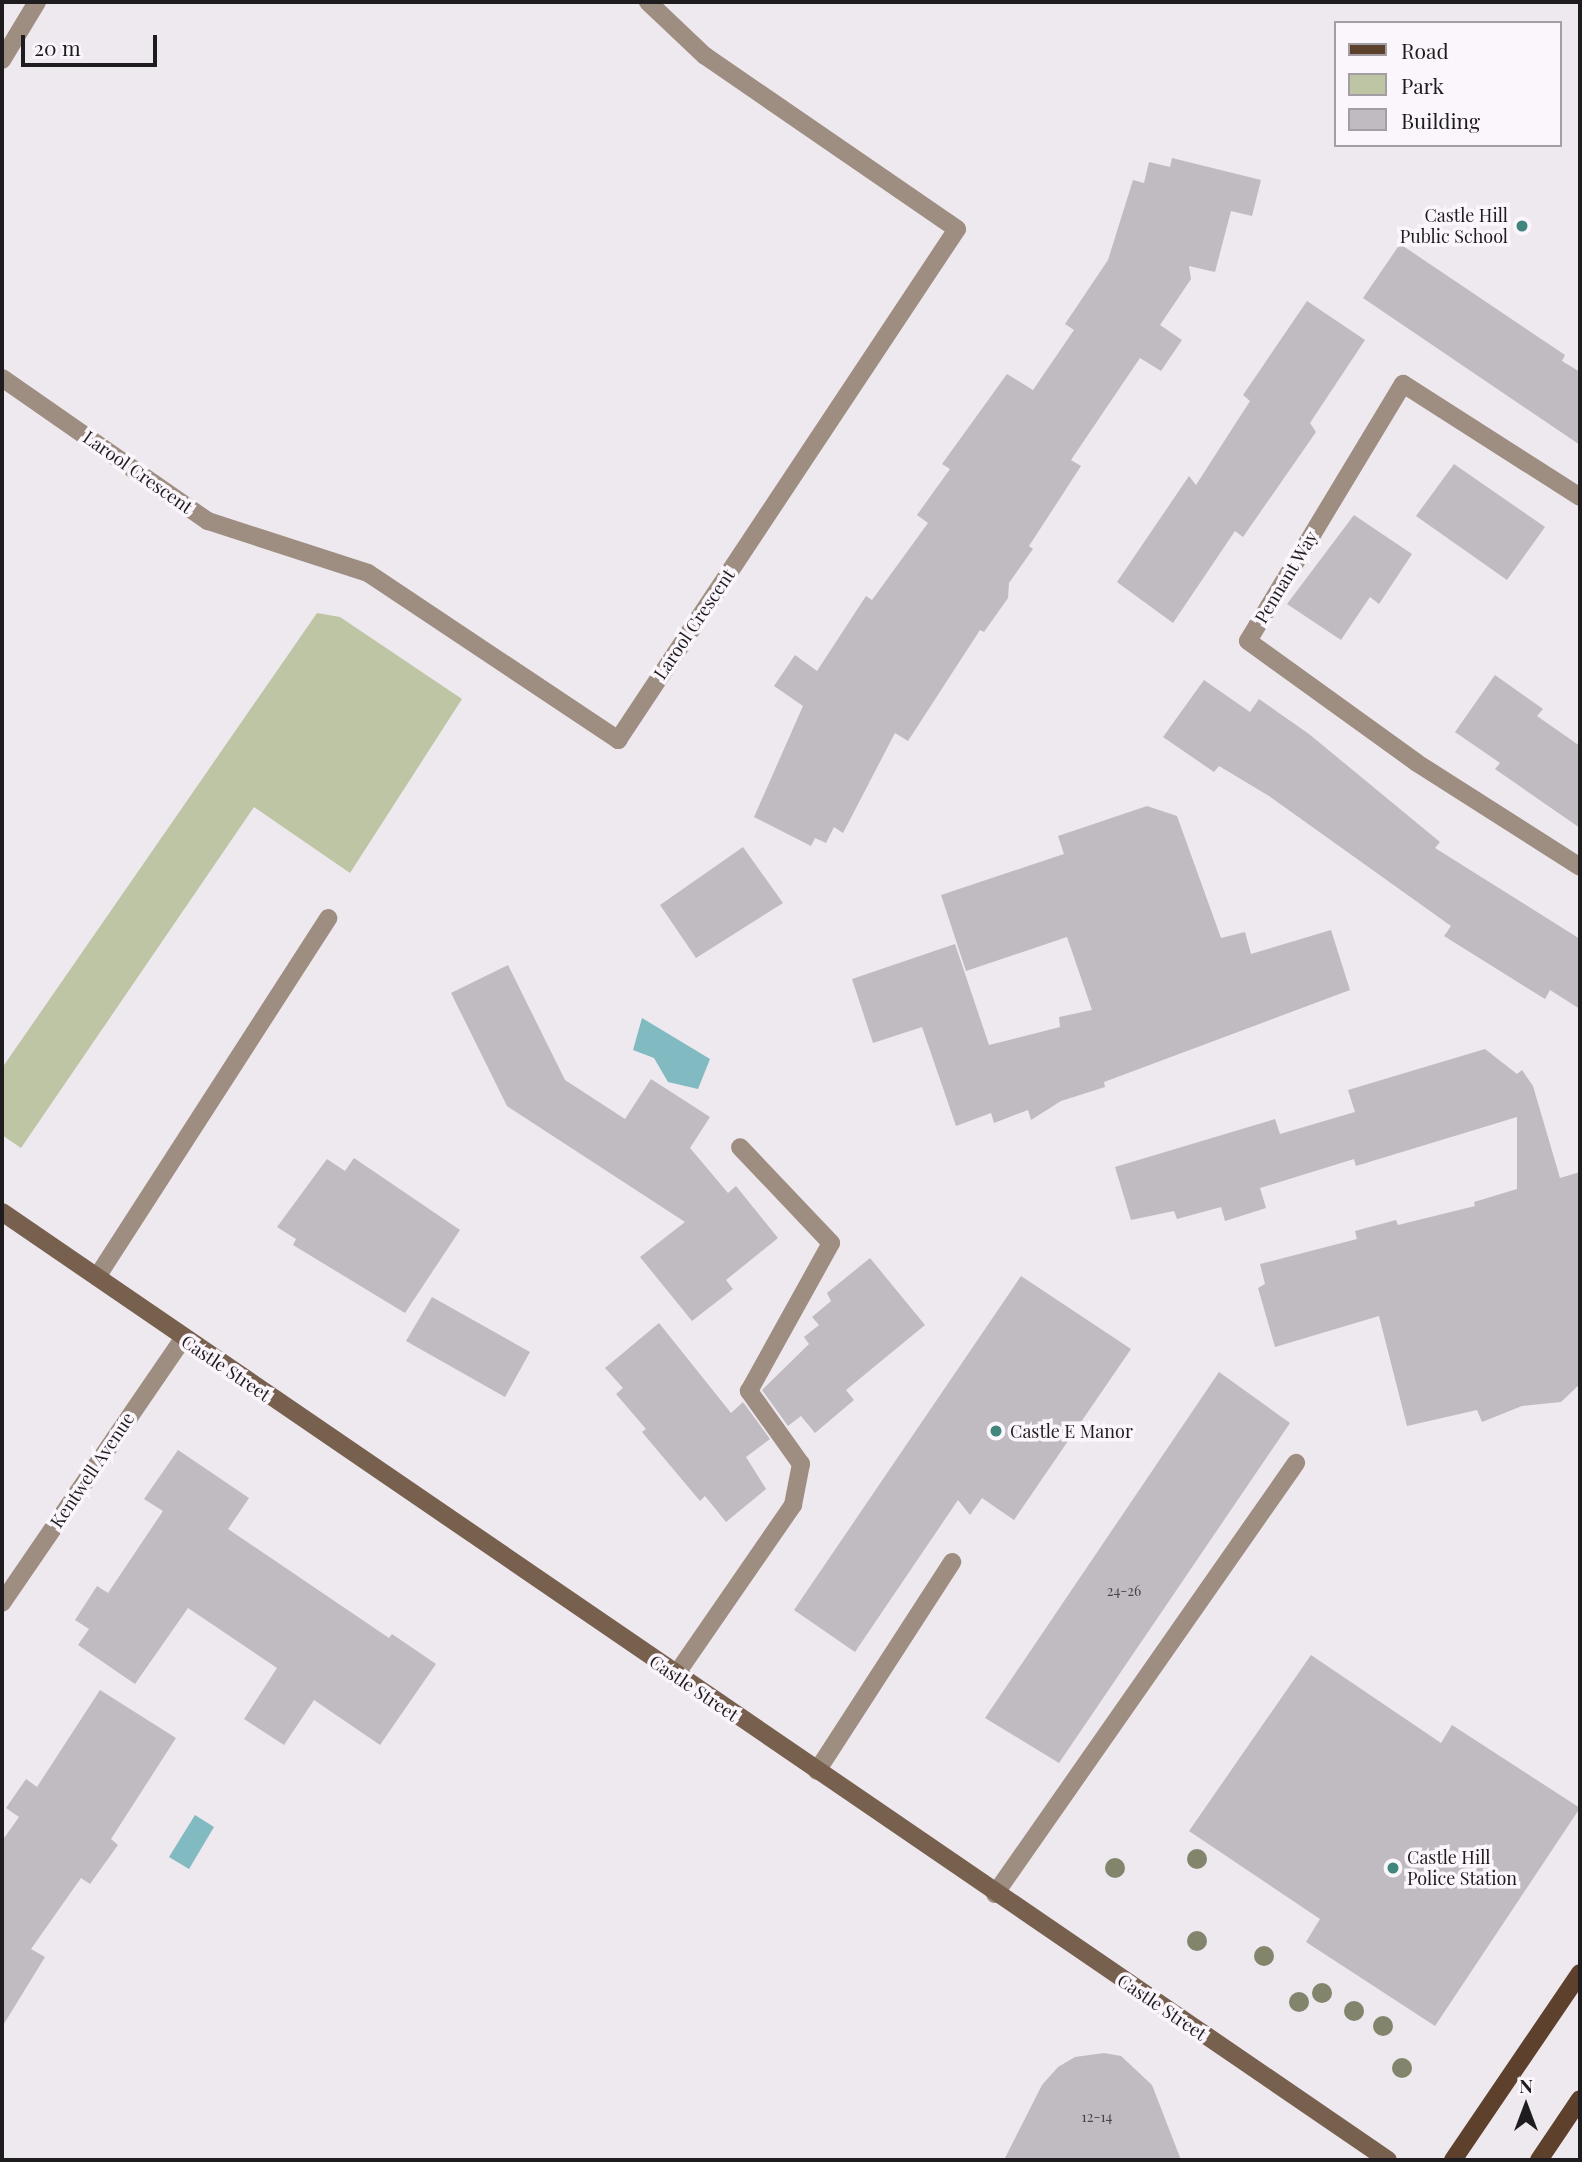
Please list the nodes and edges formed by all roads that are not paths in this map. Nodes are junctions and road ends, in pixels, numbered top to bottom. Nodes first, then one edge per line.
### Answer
1 (37, 2) edge
2 (648, 2) edge
3 (2, 61) edge
4 (2, 378) edge
5 (1580, 497) edge
6 (1580, 867) edge
7 (328, 918) dead end
8 (740, 1147) dead end
9 (2, 1212) edge
10 (97, 1277) junction
11 (183, 1339) junction
12 (1296, 1463) dead end
13 (952, 1562) dead end
14 (2, 1603) edge
15 (676, 1676) junction
16 (817, 1771) junction
17 (995, 1894) junction
18 (1580, 1972) edge
19 (1580, 2099) edge
20 (1388, 2160) edge
21 (1453, 2160) edge
22 (1539, 2160) edge

1 - 3 street
2 - 4 street, Larool Crescent
5 - 6 street, Pennant Way
7 - 10 street
8 - 15 street
9 - 10 street, Castle Street
10 - 11 street, Castle Street
11 - 14 street, Kentwell Avenue
11 - 15 street, Castle Street
12 - 17 street
13 - 16 street
15 - 16 street, Castle Street
16 - 17 street, Castle Street
17 - 20 street, Castle Street
18 - 21 main road
19 - 22 main road

